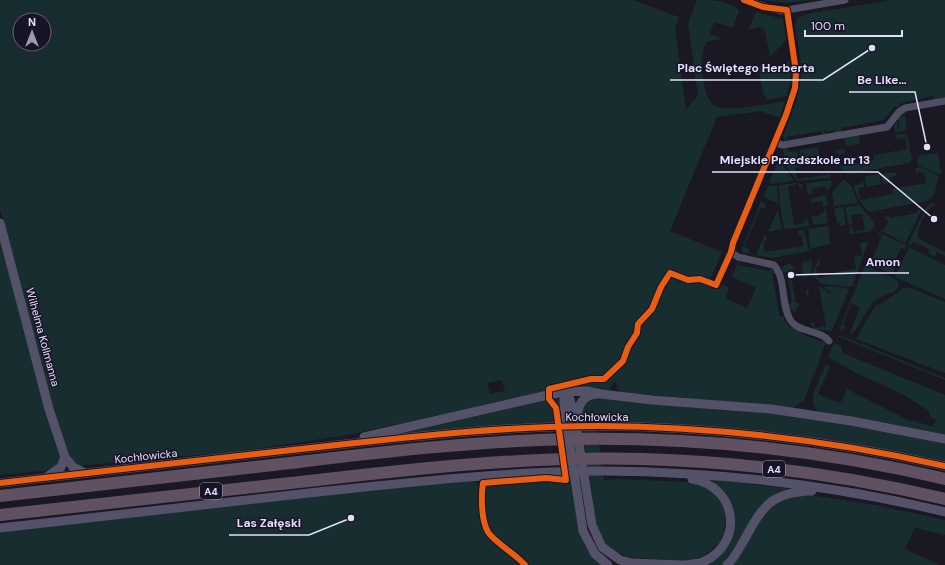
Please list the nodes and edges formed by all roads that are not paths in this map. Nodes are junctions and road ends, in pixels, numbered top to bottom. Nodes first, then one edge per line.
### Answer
1 (744, 0) edge
2 (845, 0) edge
3 (787, 10) junction
4 (945, 101) edge
5 (775, 143) junction
6 (0, 222) edge
7 (732, 252) junction
8 (716, 285) dead end
9 (829, 341) dead end
10 (564, 392) junction
11 (601, 394) junction
12 (576, 425) junction
13 (945, 438) edge
14 (319, 447) junction
15 (65, 457) junction
16 (945, 466) edge
17 (85, 473) junction
18 (665, 473) junction
19 (45, 478) junction
20 (945, 479) edge
21 (0, 483) edge
22 (838, 491) junction
23 (0, 496) edge
24 (945, 499) edge
25 (945, 512) edge
26 (0, 515) edge
27 (0, 528) edge
28 (608, 565) edge
29 (683, 565) edge
30 (727, 565) edge

1 - 3 street
2 - 3 street
3 - 5 street
4 - 5 street
5 - 7 street
6 - 15 street, Wilhelma Kollmanna
7 - 8 street
7 - 9 street
10 - 11 street, Kochłowicka
10 - 12 street
10 - 14 street, Kochłowicka
10 - 28 street
11 - 12 street
11 - 13 street, Kochłowicka
12 - 29 street
14 - 16 street, Kochłowicka
14 - 17 street, Kochłowicka
15 - 17 street
15 - 19 street
17 - 19 street, Kochłowicka
18 - 22 street
18 - 27 street
18 - 29 street
19 - 21 street, Kochłowicka
20 - 23 highway, A4
22 - 25 street
22 - 30 street
24 - 26 highway, A4

